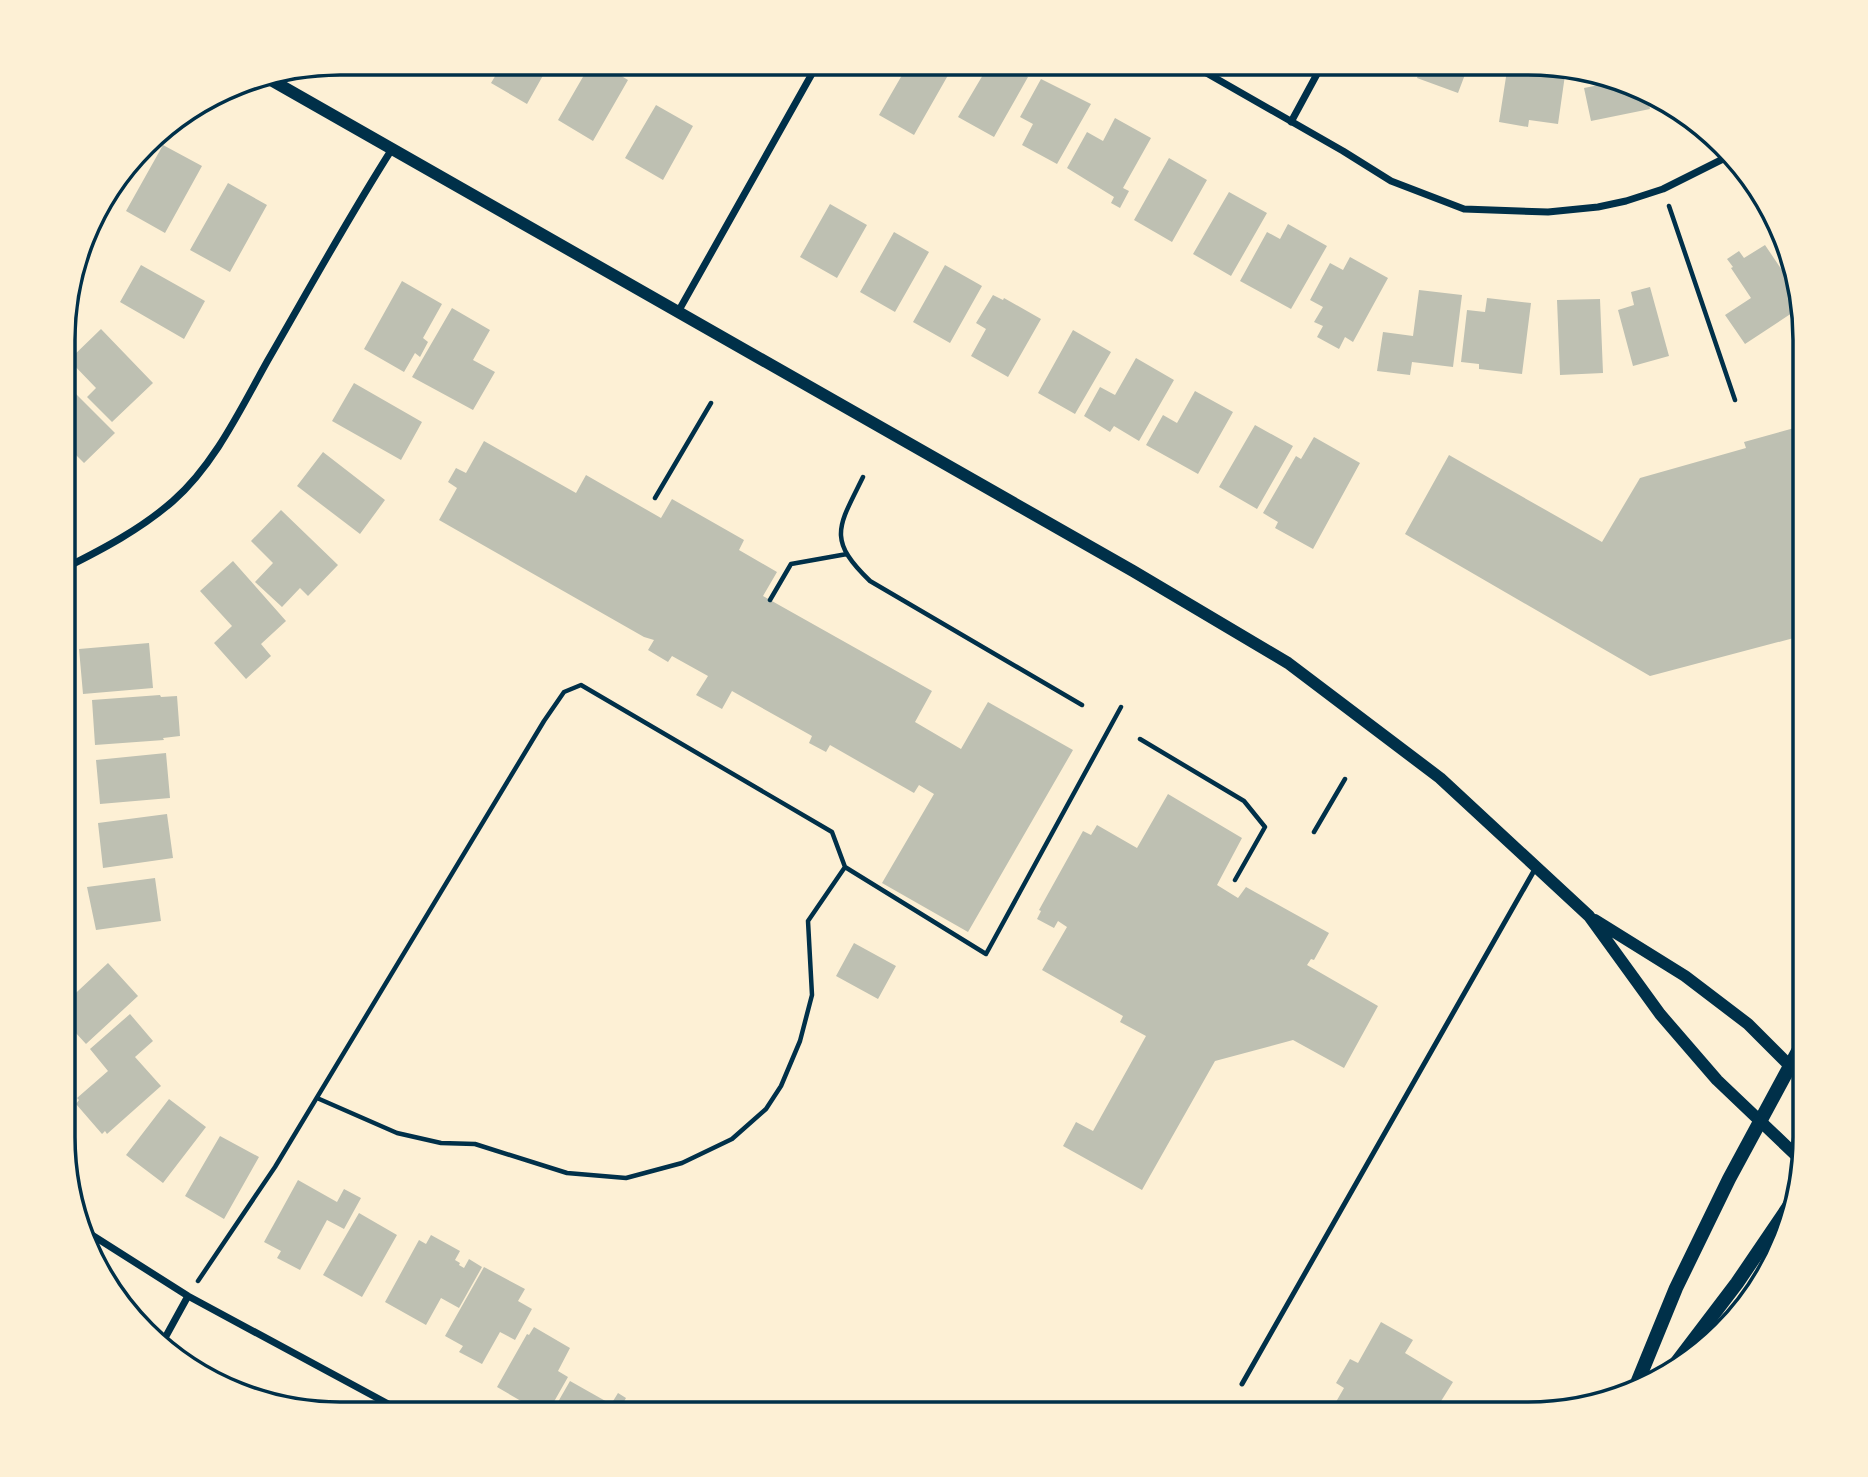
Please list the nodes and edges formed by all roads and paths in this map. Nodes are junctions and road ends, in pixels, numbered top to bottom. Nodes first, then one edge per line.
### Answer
1 (811, 75) edge
2 (1210, 75) edge
3 (1317, 75) edge
4 (276, 83) edge
5 (1291, 122) junction
6 (392, 149) junction
7 (1721, 160) edge
8 (1663, 189) junction
9 (678, 312) junction
10 (1735, 400) dead end
11 (711, 403) dead end
12 (863, 477) dead end
13 (655, 498) dead end
14 (847, 554) junction
15 (75, 563) edge
16 (770, 600) dead end
17 (1082, 705) dead end
18 (1121, 707) dead end
19 (1140, 740) dead end
20 (1345, 779) dead end
21 (1314, 832) dead end
22 (845, 867) junction
23 (1537, 867) junction
24 (1236, 880) dead end
25 (1589, 916) junction
26 (1793, 1061) edge
27 (1790, 1067) junction
28 (1793, 1070) edge
29 (317, 1098) junction
30 (1759, 1122) junction
31 (1792, 1152) edge
32 (1779, 1220) edge
33 (94, 1237) edge
34 (188, 1296) junction
35 (166, 1336) edge
36 (1688, 1348) edge
37 (1640, 1377) edge
38 (1242, 1384) dead end
39 (385, 1402) edge

1 - 9 street
2 - 5 street
3 - 5 street
4 - 6 street
5 - 8 street
6 - 9 street
6 - 15 street
7 - 8 street
8 - 10 path
9 - 23 street
11 - 13 path
12 - 14 path
14 - 16 path
14 - 17 path
18 - 22 path
19 - 24 path
20 - 21 path
22 - 29 path
22 - 29 path
23 - 25 street
23 - 38 lane
25 - 27 street
25 - 30 street
26 - 27 main road
27 - 28 street
27 - 30 main road
29 - 34 path
30 - 31 street
30 - 37 main road
32 - 36 main road
33 - 34 street
34 - 35 street
34 - 39 street

